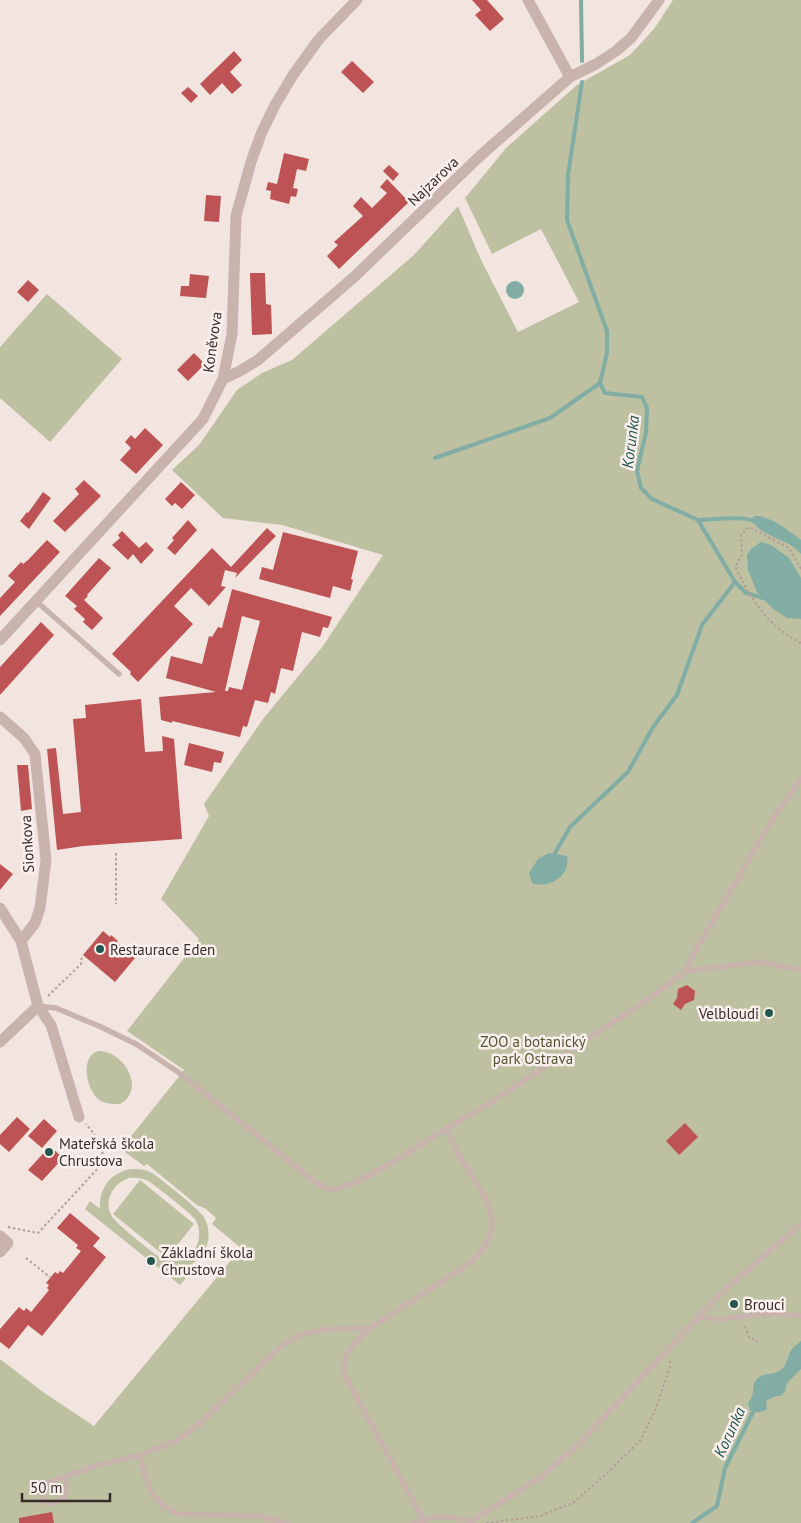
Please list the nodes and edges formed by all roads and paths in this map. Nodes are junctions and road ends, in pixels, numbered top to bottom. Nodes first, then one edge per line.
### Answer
1 (357, 0) edge
2 (528, 0) edge
3 (659, 0) edge
4 (570, 77) junction
5 (223, 379) junction
6 (801, 569) edge
7 (36, 601) junction
8 (0, 640) edge
9 (801, 643) edge
10 (119, 674) dead end
11 (0, 717) edge
12 (801, 779) edge
13 (116, 852) dead end
14 (116, 904) dead end
15 (0, 908) edge
16 (21, 941) junction
17 (82, 955) dead end
18 (801, 970) edge
19 (686, 971) junction
20 (38, 1006) junction
21 (0, 1042) edge
22 (80, 1117) joint
23 (446, 1129) junction
24 (801, 1224) edge
25 (0, 1225) edge
26 (4, 1240) edge
27 (0, 1252) edge
28 (26, 1258) dead end
29 (50, 1278) dead end
30 (743, 1316) junction
31 (801, 1316) edge
32 (699, 1317) junction
33 (369, 1329) junction
34 (759, 1342) dead end
35 (672, 1346) junction
36 (140, 1455) junction
37 (67, 1476) junction
38 (424, 1521) edge
39 (470, 1522) edge
40 (286, 1523) edge
41 (413, 1523) edge

1 - 5 street, Koněvova
2 - 4 street
3 - 4 street, Najzarova
4 - 5 street, Najzarova
5 - 7 street, Koněvova
6 - 9 path
7 - 8 street, Koněvova
7 - 10 lane
11 - 16 street, Sionkova
12 - 19 lane
13 - 14 path
15 - 16 street
16 - 20 street
17 - 20 path
18 - 19 lane
19 - 23 lane
20 - 21 street
20 - 22 street
20 - 23 lane
22 - 25 path
23 - 33 lane
24 - 32 lane
26 - 27 street
28 - 29 path
30 - 31 lane
30 - 32 lane
30 - 34 path
32 - 35 lane
33 - 36 lane
33 - 38 lane
35 - 39 lane
35 - 39 path
36 - 37 lane
36 - 40 lane
37 - 37 lane
38 - 39 lane
38 - 41 lane

